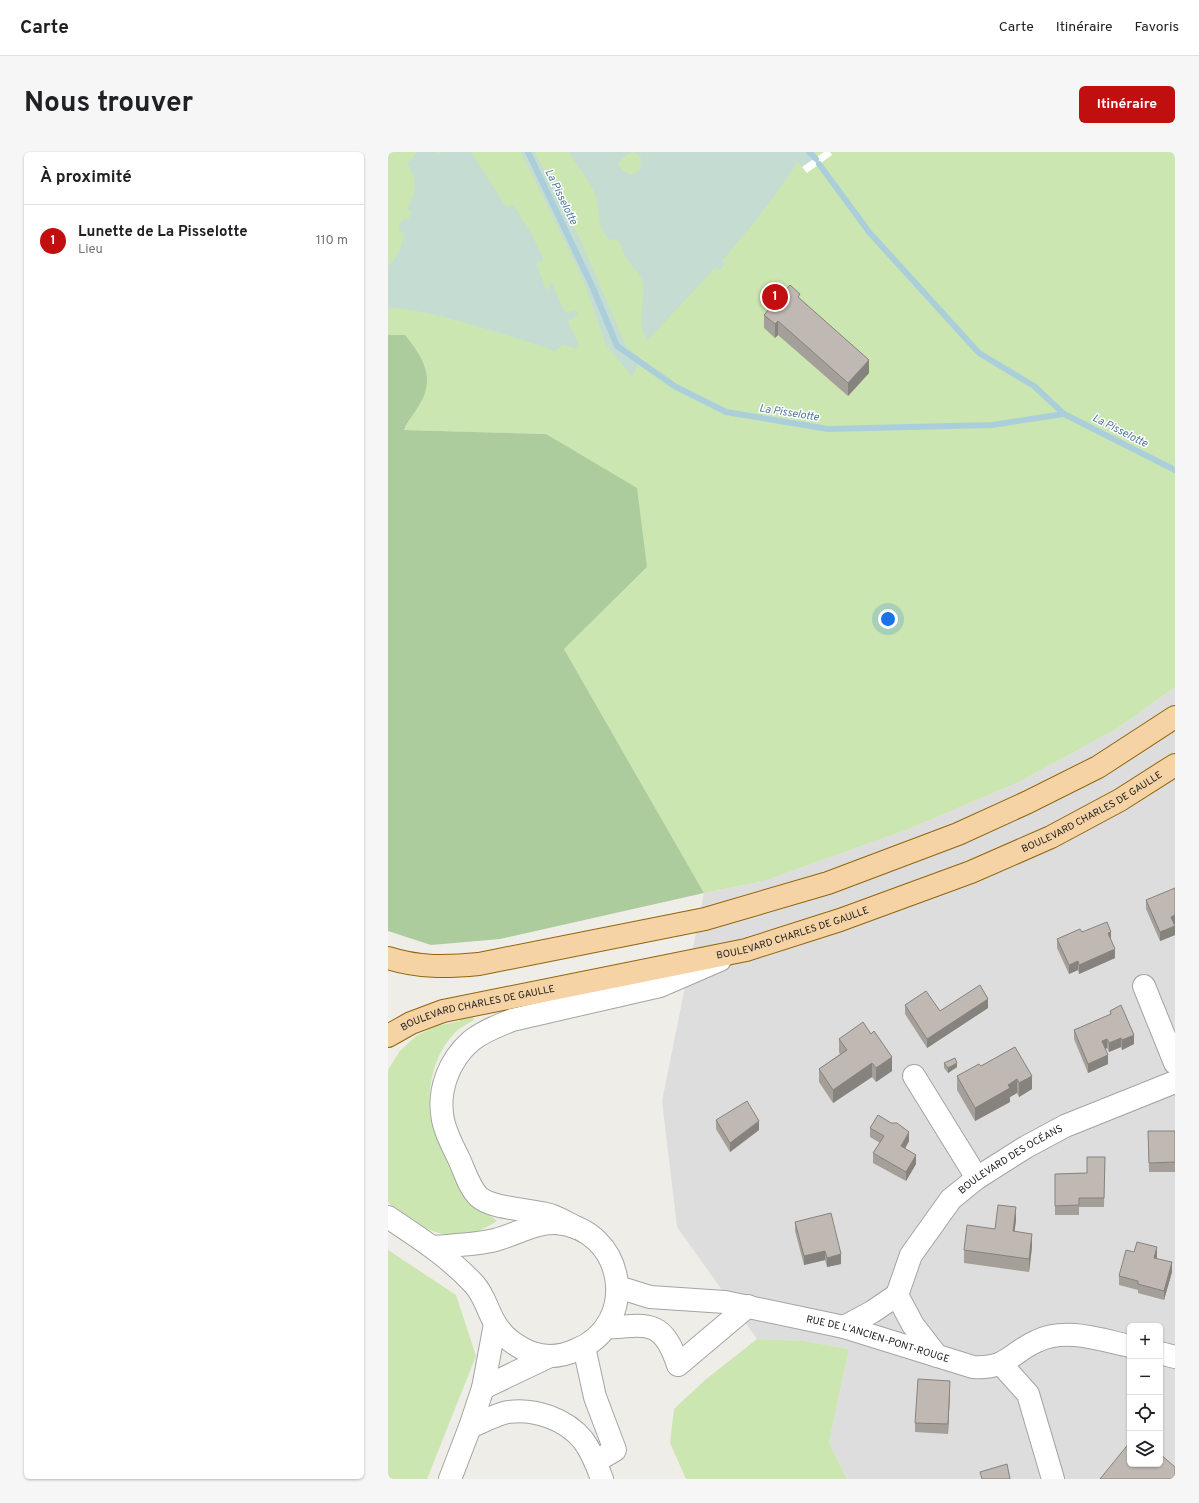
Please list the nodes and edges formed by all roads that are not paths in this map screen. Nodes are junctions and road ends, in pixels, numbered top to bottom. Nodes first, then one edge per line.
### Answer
1 (1175, 717) edge
2 (1175, 765) edge
3 (746, 950) junction
4 (388, 958) edge
5 (1144, 986) dead end
6 (388, 1036) edge
7 (1175, 1063) edge
8 (914, 1076) dead end
9 (1175, 1082) edge
10 (978, 1178) junction
11 (388, 1217) edge
12 (577, 1228) junction
13 (432, 1247) junction
14 (618, 1287) junction
15 (897, 1295) junction
16 (748, 1306) junction
17 (492, 1316) junction
18 (844, 1327) junction
19 (606, 1328) junction
20 (1127, 1345) edge
21 (584, 1347) junction
22 (1163, 1354) edge
23 (550, 1356) junction
24 (937, 1356) junction
25 (1175, 1357) edge
26 (1001, 1364) junction
27 (483, 1388) junction
28 (470, 1427) junction
29 (599, 1470) edge
30 (450, 1479) edge
31 (1053, 1479) edge

1 - 4 main road
2 - 3 main road, BOULEVARD CHARLES DE GAULLE
3 - 6 main road, BOULEVARD CHARLES DE GAULLE
3 - 12 street
5 - 7 street
8 - 10 street
9 - 10 street, BOULEVARD DES OCÉANS
10 - 15 street, BOULEVARD DES OCÉANS
11 - 13 street
12 - 13 street
12 - 14 street
13 - 17 street
14 - 16 street, RUE DE L'ANCIEN-PONT-ROUGE
14 - 19 street
15 - 18 street
15 - 24 street
16 - 18 street, RUE DE L'ANCIEN-PONT-ROUGE
16 - 19 street
17 - 23 street
17 - 27 street
18 - 24 street, RUE DE L'ANCIEN-PONT-ROUGE
19 - 21 street
20 - 26 street, RUE DE L'ANCIEN-PONT-ROUGE
21 - 23 street
21 - 29 street
22 - 25 street
23 - 27 street
24 - 26 street, RUE DE L'ANCIEN-PONT-ROUGE
26 - 31 street
27 - 28 street
28 - 29 street
28 - 30 street

